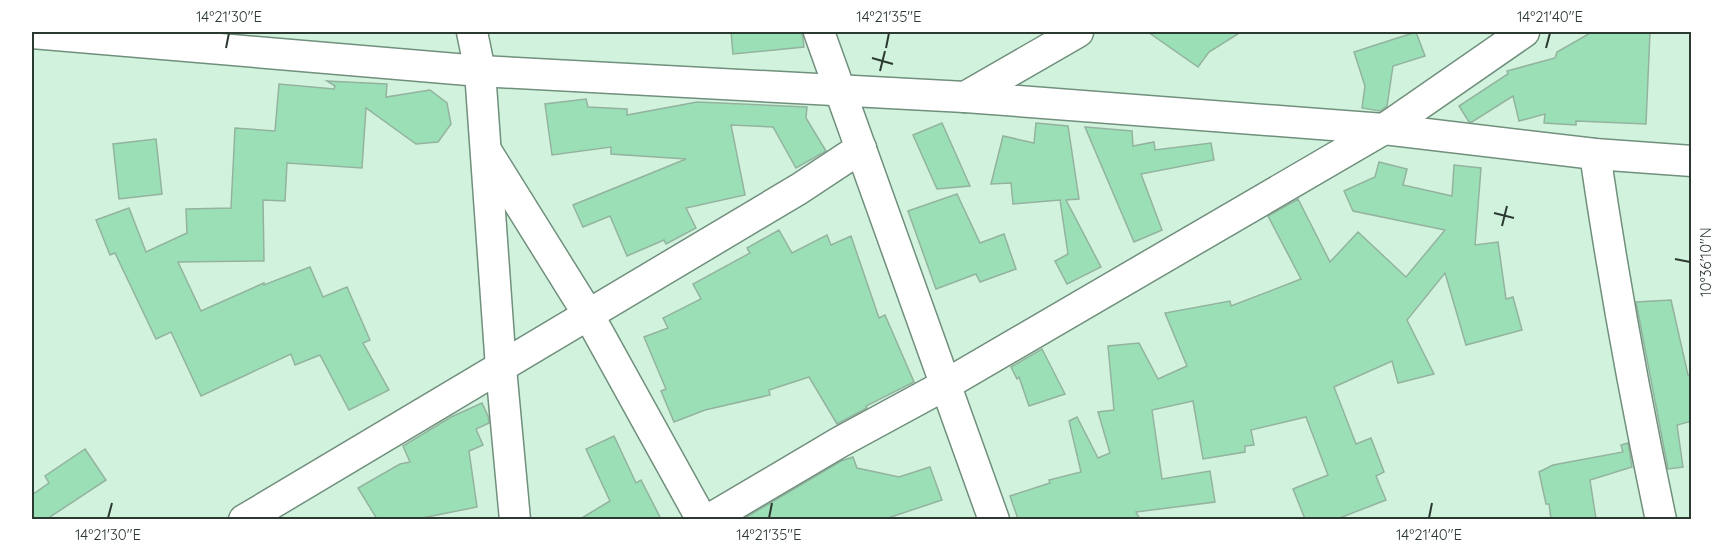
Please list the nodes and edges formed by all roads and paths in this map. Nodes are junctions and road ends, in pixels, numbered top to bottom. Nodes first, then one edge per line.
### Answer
1 (472, 32) edge
2 (819, 32) edge
3 (1078, 32) edge
4 (1524, 32) edge
5 (32, 33) edge
6 (480, 71) junction
7 (841, 91) junction
8 (966, 98) junction
9 (1383, 129) junction
10 (861, 148) junction
11 (485, 149) junction
12 (1595, 153) junction
13 (1692, 160) edge
14 (588, 314) junction
15 (501, 368) junction
16 (945, 385) junction
17 (244, 519) edge
18 (515, 519) edge
19 (702, 519) edge
20 (708, 519) edge
21 (994, 519) edge
22 (1661, 519) edge

1 - 6 street
2 - 7 street
3 - 8 street
4 - 9 street
5 - 6 street
6 - 7 street
6 - 11 street
7 - 8 street
7 - 10 street
8 - 9 street
9 - 12 street
9 - 16 street
10 - 14 street
10 - 16 street
11 - 14 street
11 - 15 street
12 - 13 street
12 - 22 street
14 - 15 street
14 - 19 street
15 - 17 street
15 - 18 street
16 - 20 street
16 - 21 street

